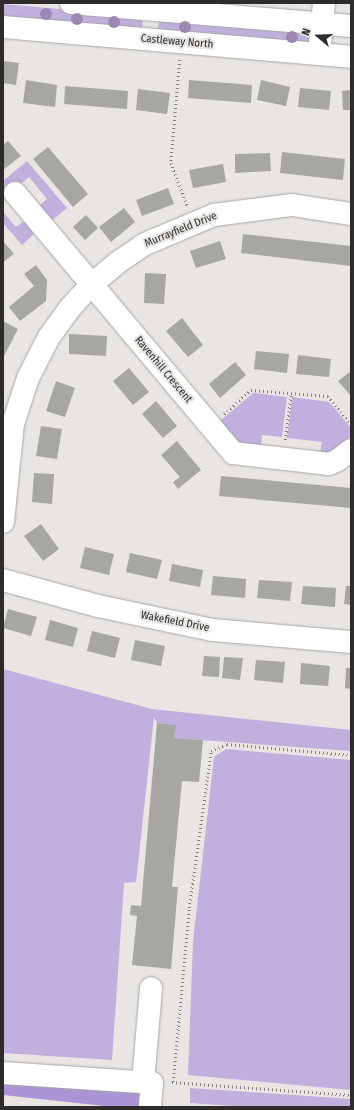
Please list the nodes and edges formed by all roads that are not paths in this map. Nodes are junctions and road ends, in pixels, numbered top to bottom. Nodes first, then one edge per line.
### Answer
1 (71, 3) edge
2 (154, 10) junction
3 (323, 13) edge
4 (351, 26) edge
5 (3, 27) edge
6 (151, 40) junction
7 (319, 54) junction
8 (351, 57) edge
9 (15, 194) dead end
10 (351, 214) edge
11 (91, 285) junction
12 (351, 450) edge
13 (3, 522) edge
14 (3, 580) edge
15 (351, 642) edge
16 (151, 988) dead end
17 (3, 1073) edge
18 (143, 1082) junction
19 (150, 1107) edge

1 - 2 street
2 - 3 street
2 - 6 street
3 - 4 street
3 - 7 street
5 - 6 street, Castleway North
6 - 7 street, Castleway North
7 - 8 street, Castleway North
9 - 11 street, Ravenhill Crescent
10 - 11 street, Murrayfield Drive
11 - 12 street, Ravenhill Crescent
11 - 13 street, Murrayfield Drive
14 - 15 street, Wakefield Drive
16 - 18 street
17 - 18 street
18 - 19 street

